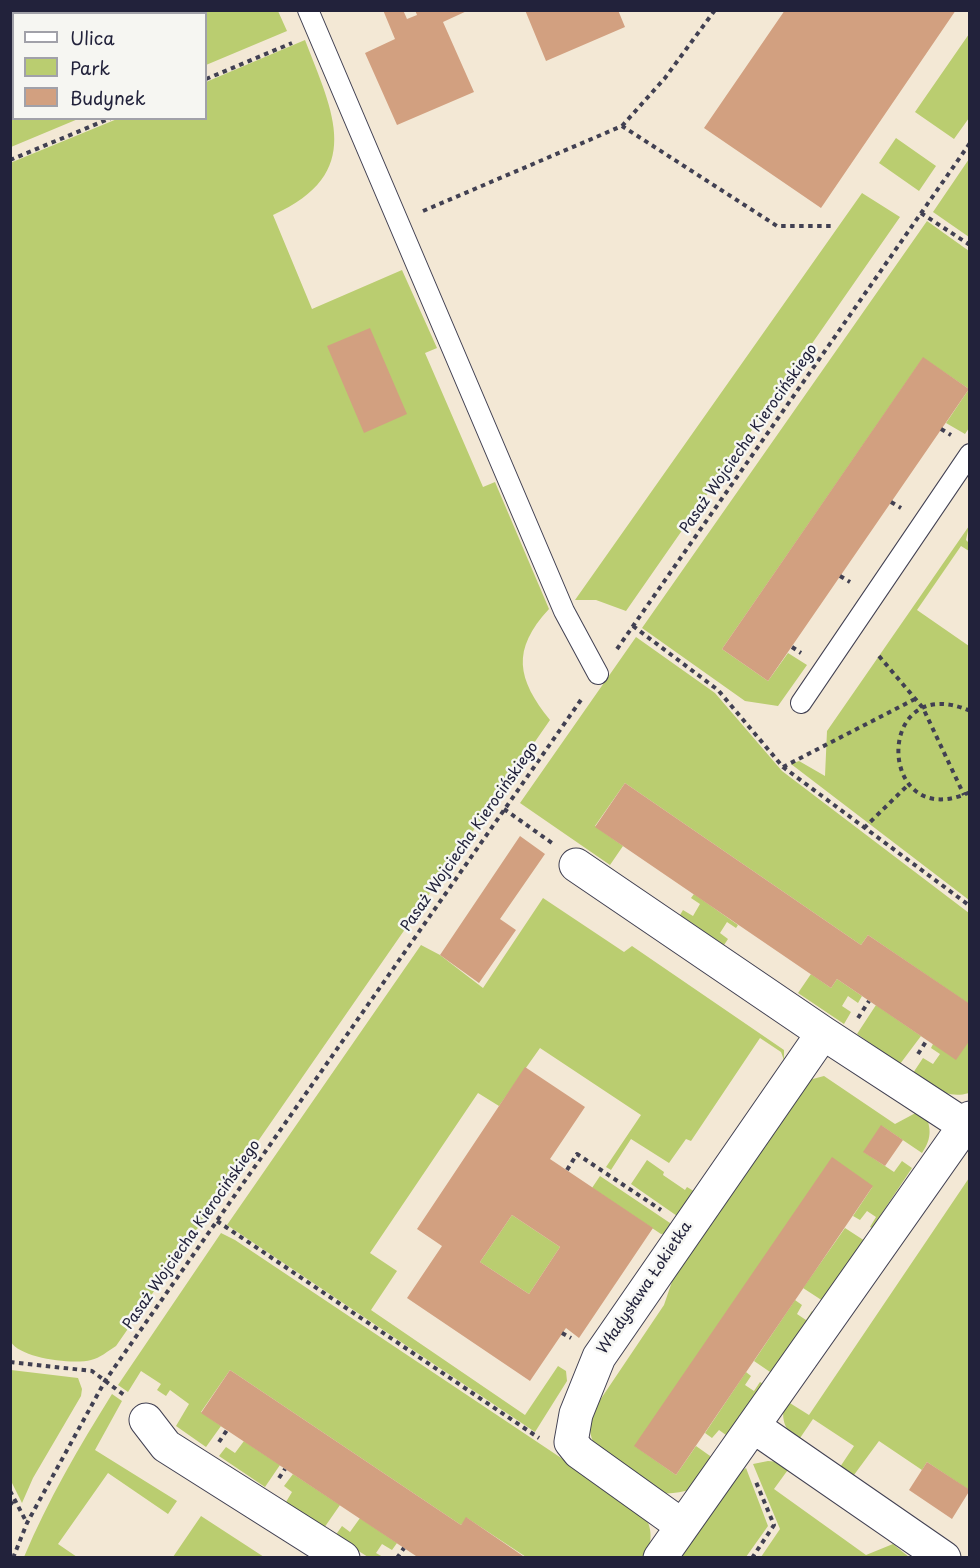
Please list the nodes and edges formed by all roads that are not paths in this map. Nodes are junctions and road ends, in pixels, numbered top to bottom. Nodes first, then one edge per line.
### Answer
1 (308, 10) edge
2 (969, 454) edge
3 (598, 674) road end
4 (801, 703) dead end
5 (576, 866) road end
6 (823, 1034) junction
7 (967, 1121) edge
8 (146, 1420) road end
9 (753, 1426) junction
10 (681, 1525) junction
11 (343, 1557) edge
12 (660, 1557) edge
13 (944, 1557) edge

1 - 3 lane
2 - 4 lane
5 - 6 street
6 - 7 street
6 - 10 street, Władysława Łokietka
7 - 9 street
8 - 11 street
9 - 10 street
9 - 13 street
10 - 12 street

